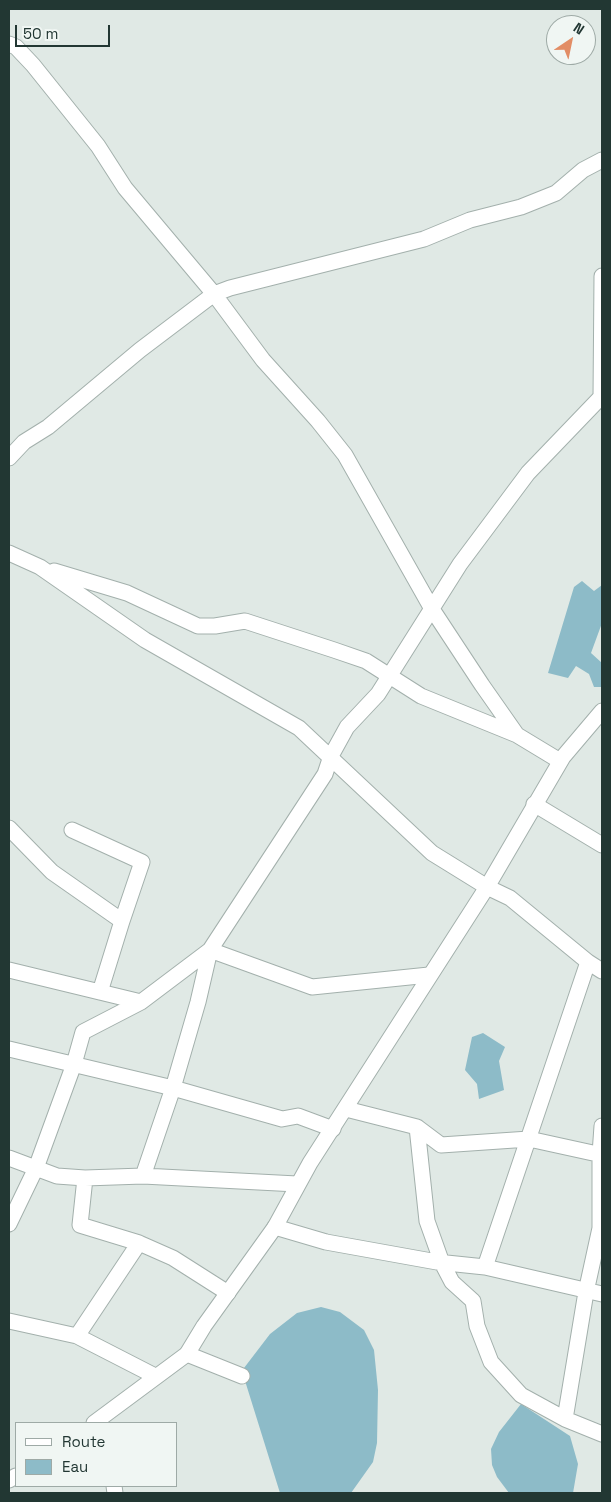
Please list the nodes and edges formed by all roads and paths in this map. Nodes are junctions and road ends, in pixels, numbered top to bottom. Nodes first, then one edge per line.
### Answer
1 (9, 44) edge
2 (602, 160) edge
3 (602, 276) edge
4 (214, 294) junction
5 (9, 458) edge
6 (9, 553) edge
7 (40, 567) junction
8 (432, 609) junction
9 (390, 675) junction
10 (602, 711) edge
11 (517, 734) junction
12 (331, 756) junction
13 (560, 761) junction
14 (534, 804) junction
15 (9, 828) edge
16 (72, 830) dead end
17 (602, 845) edge
18 (487, 887) junction
19 (122, 921) junction
20 (210, 950) junction
21 (588, 962) junction
22 (9, 970) edge
23 (602, 971) edge
24 (429, 975) junction
25 (100, 992) junction
26 (141, 1002) junction
27 (9, 1050) edge
28 (74, 1064) junction
29 (173, 1088) junction
30 (346, 1109) junction
31 (602, 1126) edge
32 (417, 1127) junction
33 (334, 1129) junction
34 (529, 1139) junction
35 (601, 1155) edge
36 (9, 1158) edge
37 (36, 1168) junction
38 (143, 1176) junction
39 (85, 1178) junction
40 (297, 1184) junction
41 (9, 1224) edge
42 (275, 1227) junction
43 (139, 1243) junction
44 (442, 1263) junction
45 (485, 1267) junction
46 (586, 1292) junction
47 (228, 1293) junction
48 (602, 1294) edge
49 (10, 1324) edge
50 (77, 1336) junction
51 (187, 1354) junction
52 (155, 1376) junction
53 (242, 1376) dead end
54 (565, 1419) junction
55 (100, 1421) edge
56 (602, 1434) edge

1 - 4 street
2 - 4 street
3 - 8 street
4 - 5 street
4 - 8 street
6 - 7 street
7 - 9 street
7 - 12 street
8 - 9 street
8 - 11 street
9 - 11 street
9 - 12 street
10 - 13 street
11 - 13 street
12 - 18 street
12 - 20 street
13 - 14 street
14 - 17 street
14 - 18 street
15 - 19 street
16 - 19 street
18 - 21 street
18 - 24 street
19 - 25 street
20 - 24 street
20 - 26 street
20 - 29 street
21 - 23 street
21 - 34 street
22 - 25 street
24 - 30 street
25 - 26 street
26 - 28 street
27 - 28 street
28 - 29 street
28 - 37 street
29 - 33 street
29 - 38 street
30 - 32 street
30 - 33 street
31 - 35 street
32 - 34 street
32 - 44 street
33 - 40 street
34 - 35 street
34 - 45 street
35 - 46 street
36 - 37 street
37 - 39 street
37 - 41 street
38 - 39 street
38 - 40 street
39 - 43 street
40 - 42 street
42 - 44 street
42 - 47 street
43 - 47 street
43 - 50 street
44 - 45 street
44 - 54 street
45 - 46 street
46 - 48 street
46 - 54 street
47 - 51 street
49 - 50 street
50 - 52 street
51 - 52 street
51 - 53 street
52 - 55 street
54 - 56 street

